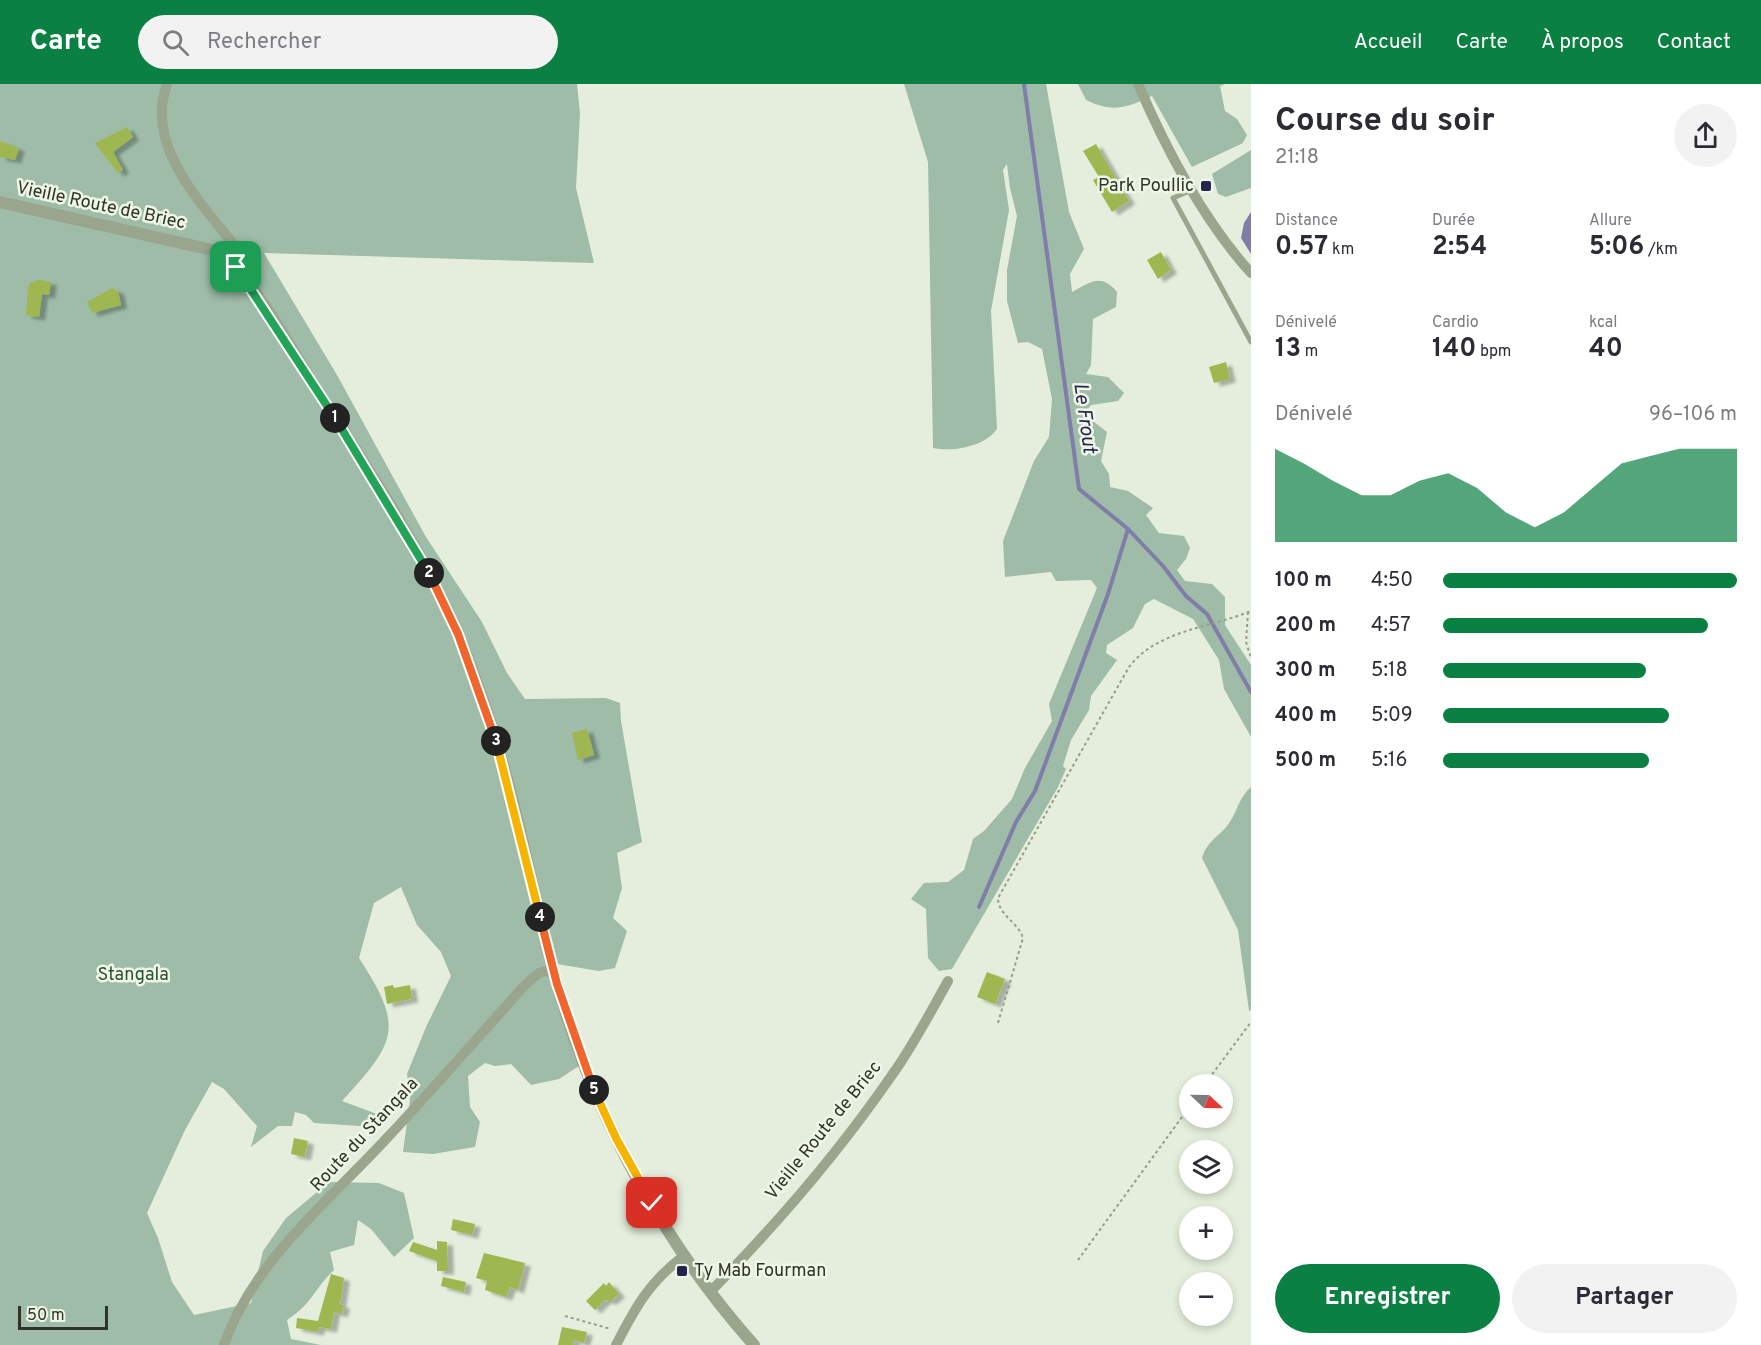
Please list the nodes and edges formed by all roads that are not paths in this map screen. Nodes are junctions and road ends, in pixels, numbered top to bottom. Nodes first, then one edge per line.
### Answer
1 (1138, 84) edge
2 (164, 86) edge
3 (1193, 189) junction
4 (0, 202) edge
5 (236, 267) junction
6 (1251, 273) edge
7 (1251, 342) edge
8 (553, 969) junction
9 (948, 981) dead end
10 (685, 1255) junction
11 (711, 1291) junction
12 (224, 1345) edge
13 (616, 1345) edge
14 (754, 1345) edge

1 - 3 street
2 - 5 street
3 - 6 street
3 - 7 lane
4 - 5 street, Vieille Route de Briec
5 - 8 street, Vieille Route de Briec
8 - 10 street, Vieille Route de Briec
8 - 12 street, Route du Stangala
9 - 11 street, Vieille Route de Briec
10 - 11 street, Vieille Route de Briec
10 - 13 street
11 - 14 street, Vieille Route de Briec

